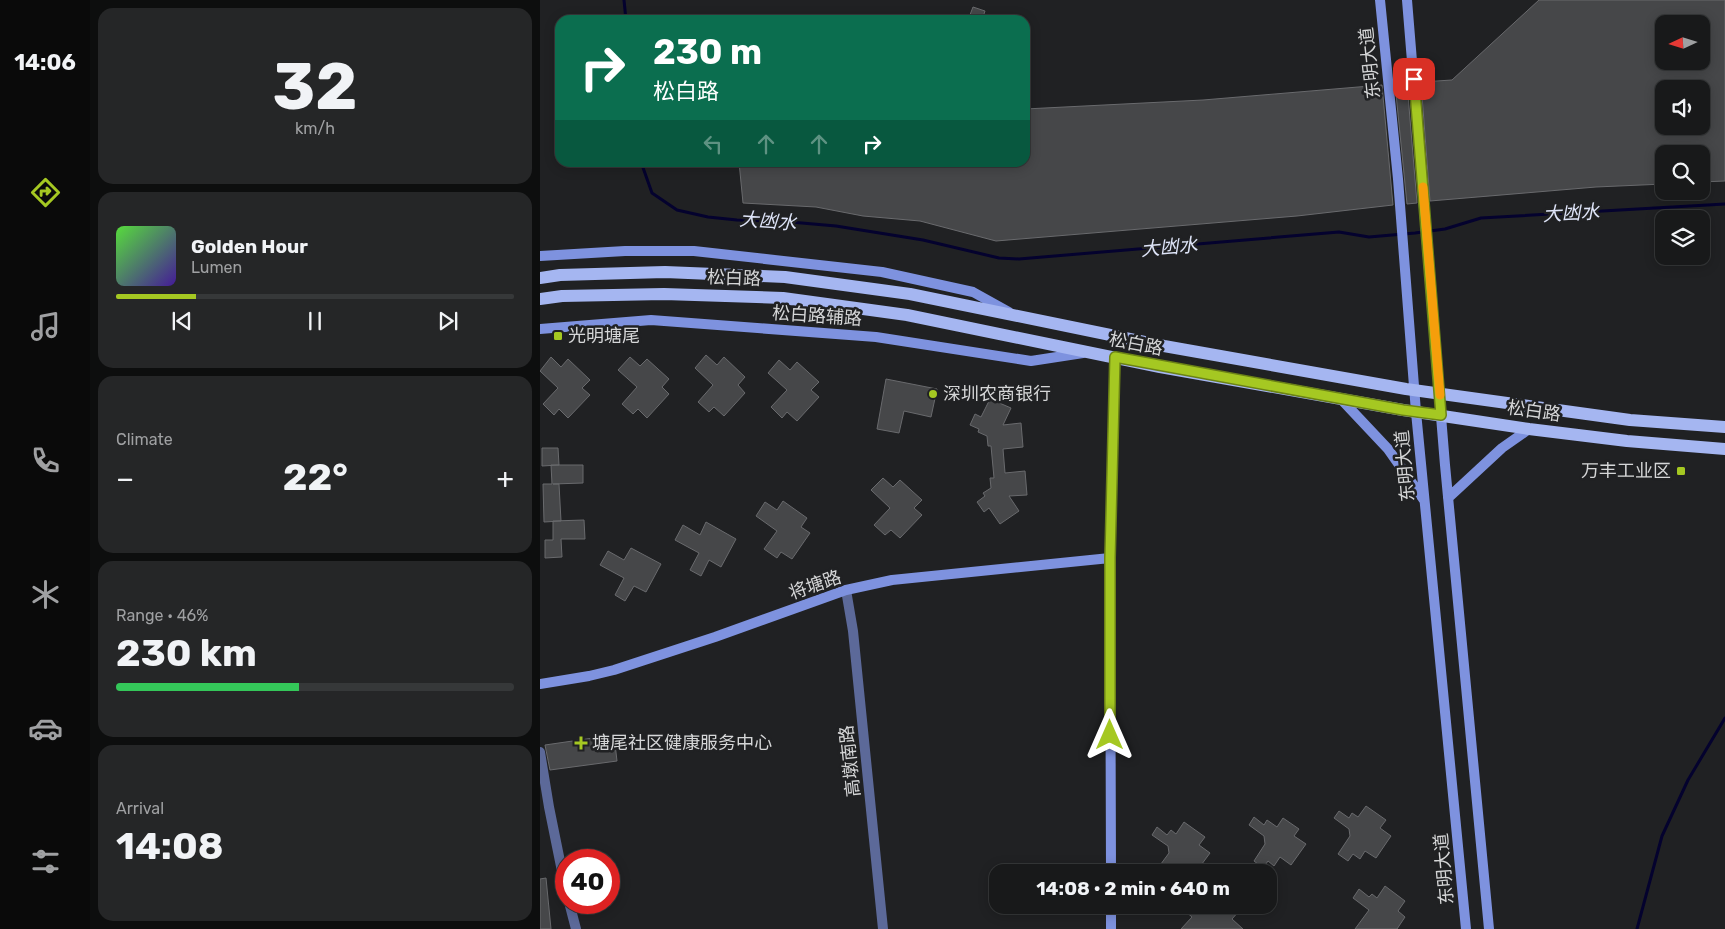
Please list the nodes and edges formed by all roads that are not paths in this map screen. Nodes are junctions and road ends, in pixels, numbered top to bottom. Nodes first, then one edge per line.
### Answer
1 (1380, 0) edge
2 (1407, 0) edge
3 (540, 256) edge
4 (540, 278) edge
5 (540, 299) edge
6 (1016, 316) junction
7 (540, 329) edge
8 (1089, 352) junction
9 (1115, 357) junction
10 (1414, 390) junction
11 (1440, 393) junction
12 (1340, 398) junction
13 (1416, 412) junction
14 (1441, 415) junction
15 (1725, 428) edge
16 (1529, 429) junction
17 (1725, 449) edge
18 (1448, 498) junction
19 (1425, 501) junction
20 (1110, 558) junction
21 (846, 590) junction
22 (540, 684) edge
23 (540, 752) edge
24 (558, 849) edge
25 (1111, 864) edge
26 (572, 914) edge
27 (1111, 914) edge
28 (576, 929) edge
29 (883, 929) edge
30 (1111, 929) edge
31 (1466, 929) edge
32 (1489, 929) edge

1 - 10 main road, 东明大道
2 - 11 main road
3 - 6 main road
4 - 6 main road, 松白路
5 - 8 main road, 松白路
6 - 10 main road, 松白路
7 - 8 main road, 松白路辅路
8 - 9 main road, 松白路
9 - 12 main road, 松白路
9 - 20 main road
10 - 11 main road, 松白路
10 - 13 main road, 东明大道
11 - 14 main road
11 - 15 main road, 松白路
12 - 13 main road, 松白路
12 - 19 main road
13 - 14 main road, 松白路
13 - 19 main road, 东明大道
14 - 16 main road, 松白路
14 - 18 main road
16 - 17 main road, 松白路
16 - 18 main road
18 - 32 main road
19 - 31 main road, 东明大道
20 - 21 main road, 将塘路
20 - 25 main road
21 - 22 main road, 将塘路
21 - 29 street, 高墩南路
23 - 24 street
26 - 28 street
27 - 30 main road

